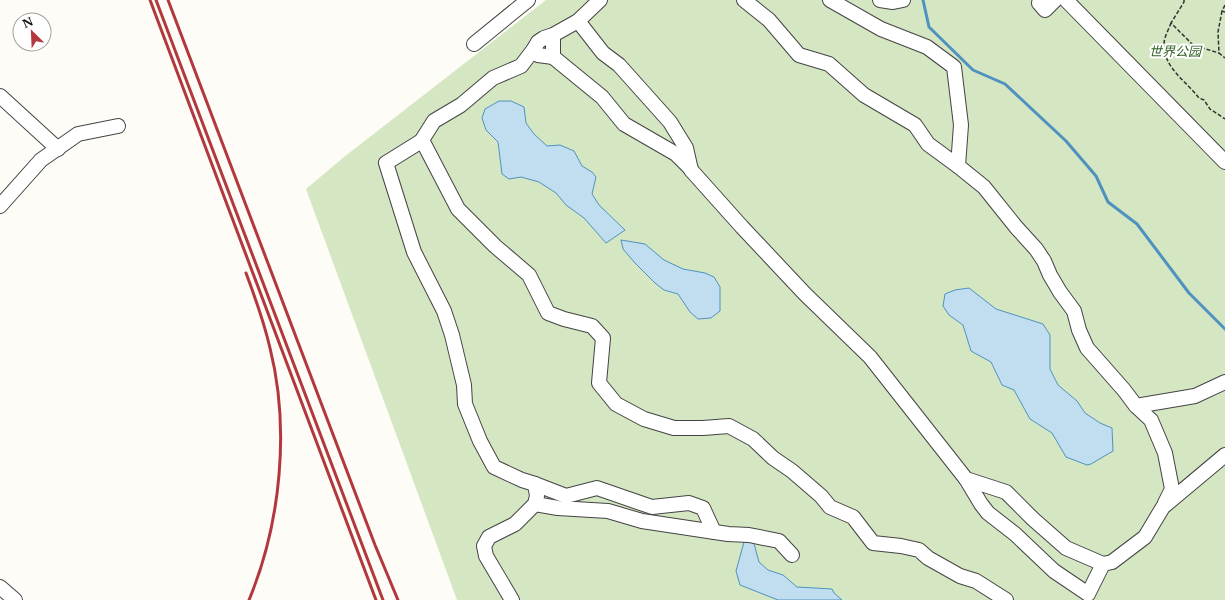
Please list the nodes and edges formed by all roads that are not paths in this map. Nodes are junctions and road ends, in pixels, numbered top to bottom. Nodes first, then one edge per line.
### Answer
1 (528, 0) edge
2 (602, 0) edge
3 (744, 0) edge
4 (830, 0) edge
5 (880, 0) edge
6 (902, 0) edge
7 (1040, 0) edge
8 (1055, 0) edge
9 (1066, 0) edge
10 (578, 21) junction
11 (553, 35) junction
12 (474, 44) dead end
13 (534, 49) junction
14 (553, 57) junction
15 (0, 96) edge
16 (118, 126) dead end
17 (423, 140) junction
18 (58, 149) junction
19 (1225, 162) edge
20 (958, 166) junction
21 (691, 170) junction
22 (0, 206) edge
23 (1225, 382) edge
24 (1136, 406) junction
25 (1225, 455) edge
26 (966, 479) junction
27 (535, 484) junction
28 (535, 504) junction
29 (1163, 507) junction
30 (714, 532) junction
31 (792, 555) dead end
32 (1103, 564) junction
33 (0, 587) edge
34 (1088, 597) edge
35 (15, 600) edge
36 (512, 600) edge
37 (1006, 600) edge

1 - 12 street
2 - 10 street
3 - 20 street
4 - 20 street
5 - 6 street
7 - 8 street
9 - 19 street
10 - 11 street
10 - 21 street
11 - 13 street
11 - 14 street
13 - 14 street
13 - 17 street
14 - 21 street
15 - 18 street
16 - 18 street
17 - 27 street
17 - 37 street
18 - 22 street
20 - 24 street
21 - 26 street
23 - 24 street
24 - 29 street
25 - 29 street
26 - 32 street
26 - 34 street
27 - 28 street
27 - 30 street
28 - 30 street
28 - 36 street
29 - 32 street
30 - 31 street
32 - 34 street
33 - 35 street

